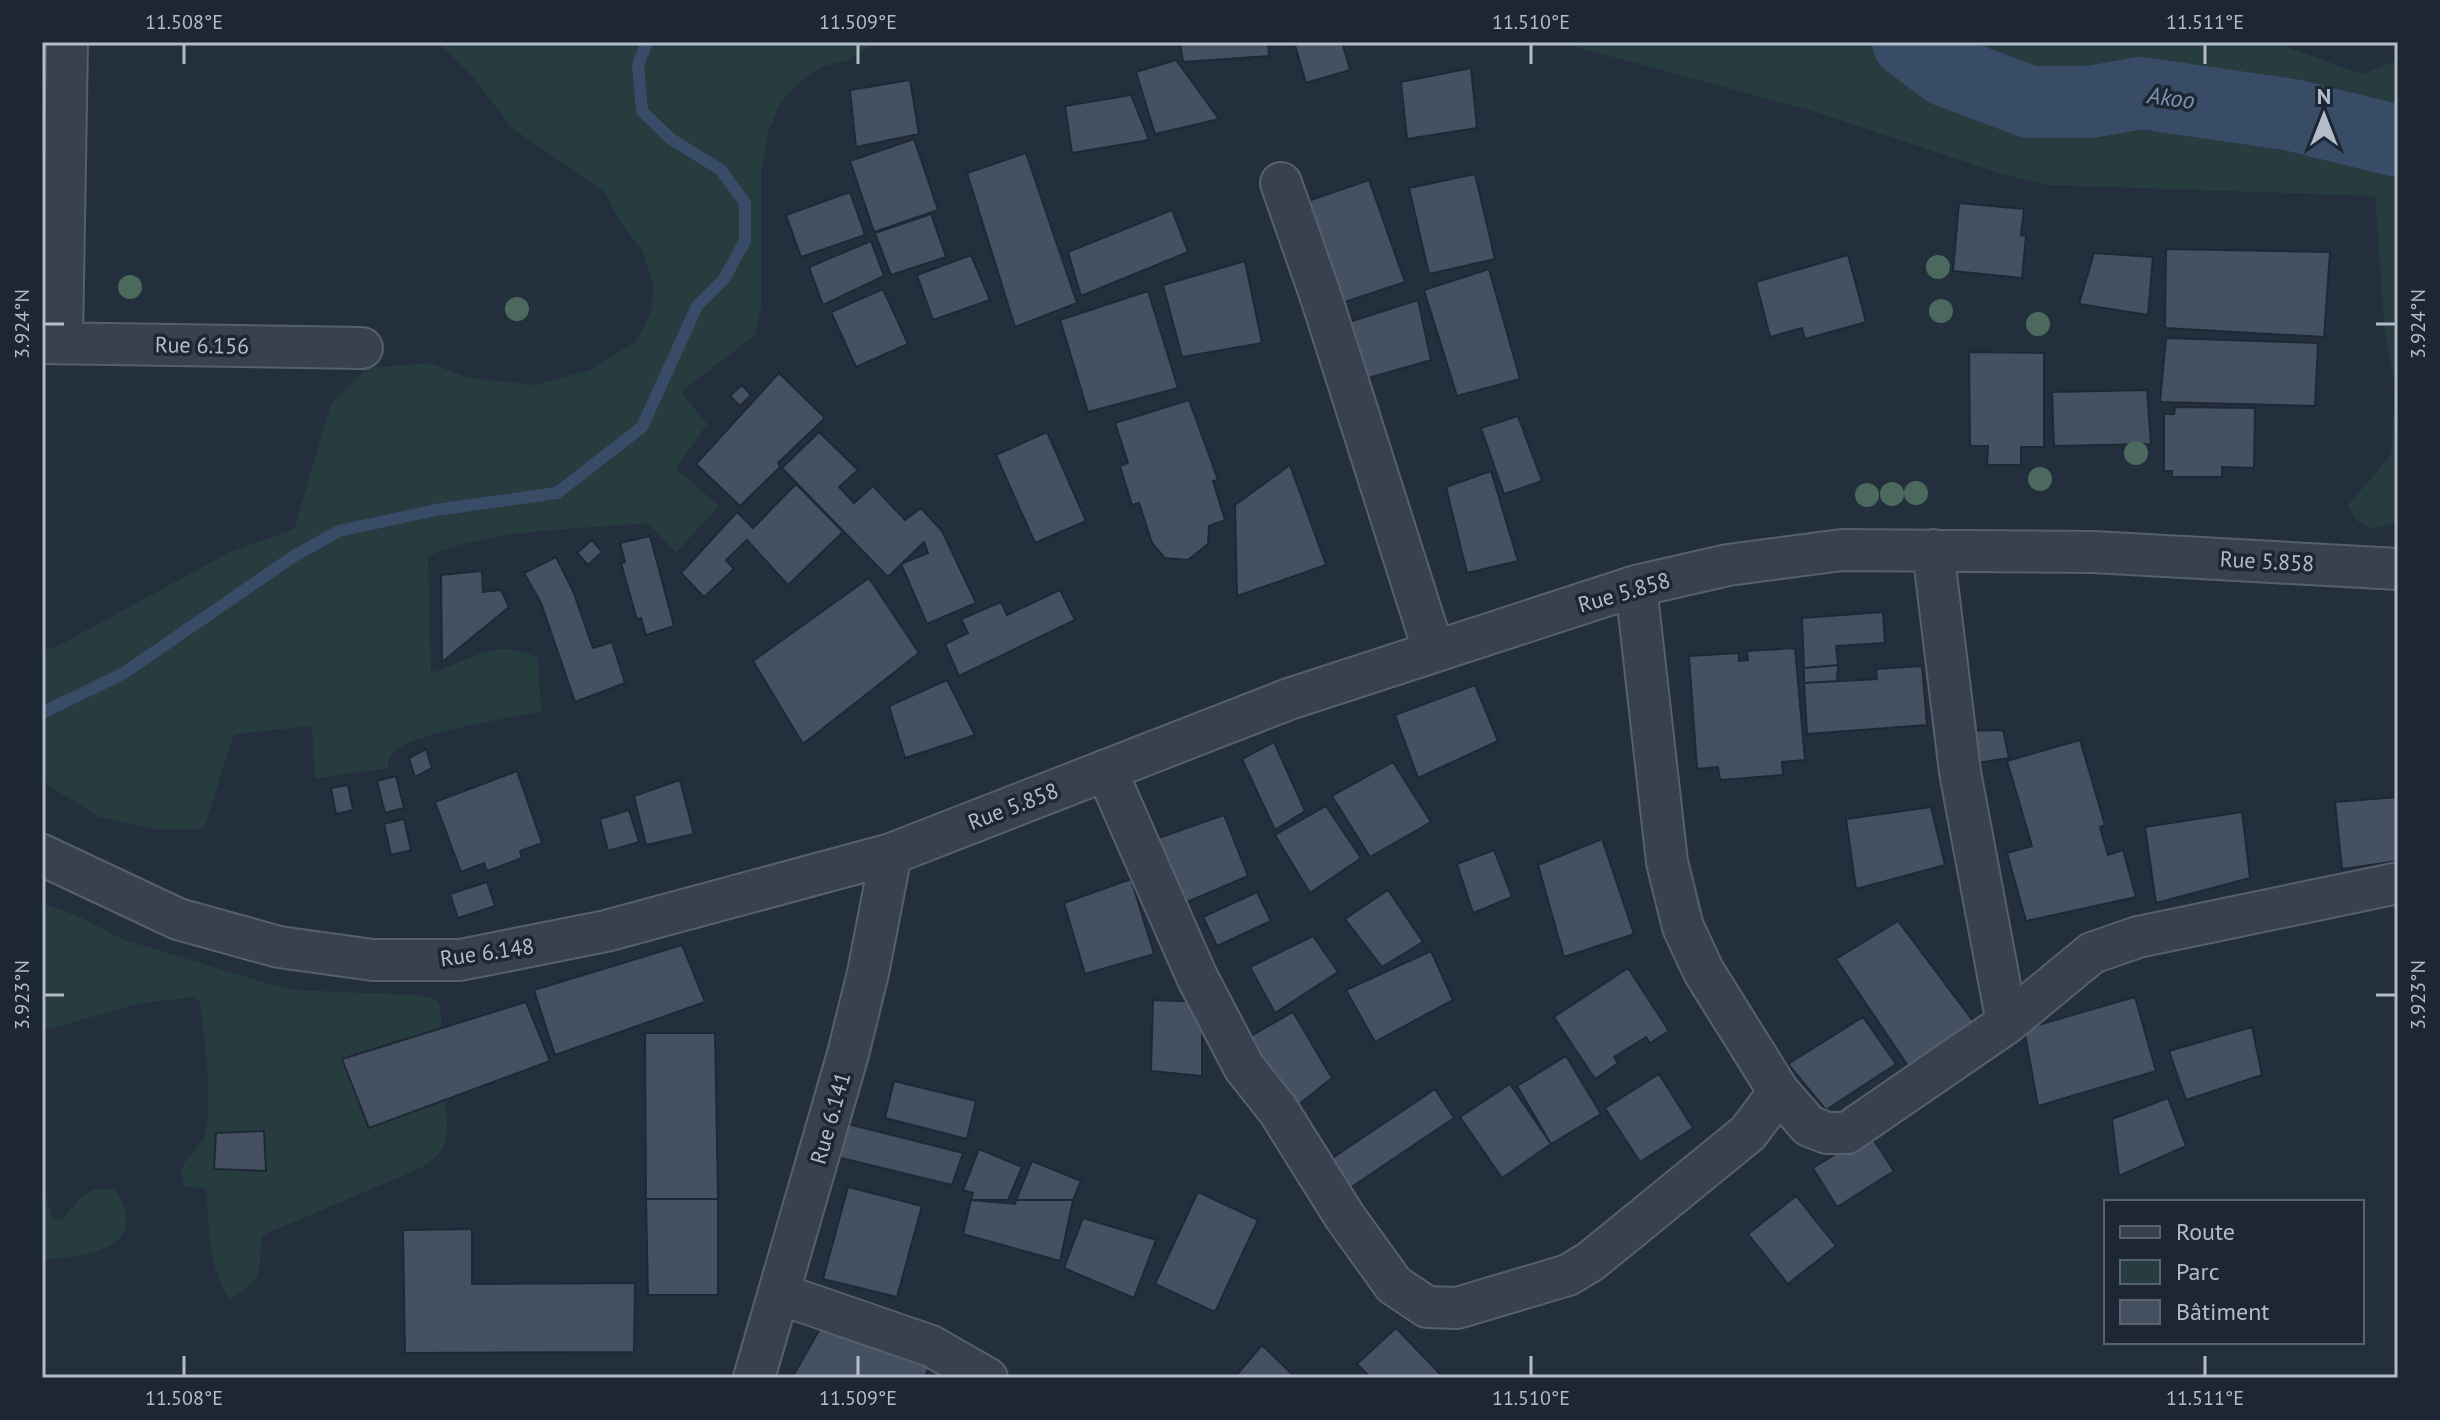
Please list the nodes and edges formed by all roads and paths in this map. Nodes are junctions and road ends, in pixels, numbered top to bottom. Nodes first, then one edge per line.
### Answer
1 (67, 42) edge
2 (1281, 183) dead end
3 (52, 343) edge
4 (362, 348) dead end
5 (1933, 550) junction
6 (2398, 569) edge
7 (1636, 586) junction
8 (1434, 652) junction
9 (1106, 770) junction
10 (891, 854) junction
11 (42, 855) edge
12 (2398, 883) edge
13 (2007, 1023) junction
14 (1779, 1092) junction
15 (780, 1294) junction
16 (754, 1378) edge
17 (987, 1378) edge

1 - 3 street
2 - 8 street
3 - 4 street, Rue 6.156
5 - 6 street, Rue 5.858
5 - 7 street, Rue 5.858
5 - 13 street
7 - 8 street, Rue 5.858
7 - 14 street
8 - 9 street, Rue 5.858
9 - 10 street, Rue 5.858
9 - 14 street
10 - 11 street, Rue 6.148
10 - 15 street, Rue 6.141
12 - 13 street
13 - 14 street
15 - 16 street, Rue 6.141
15 - 17 street

